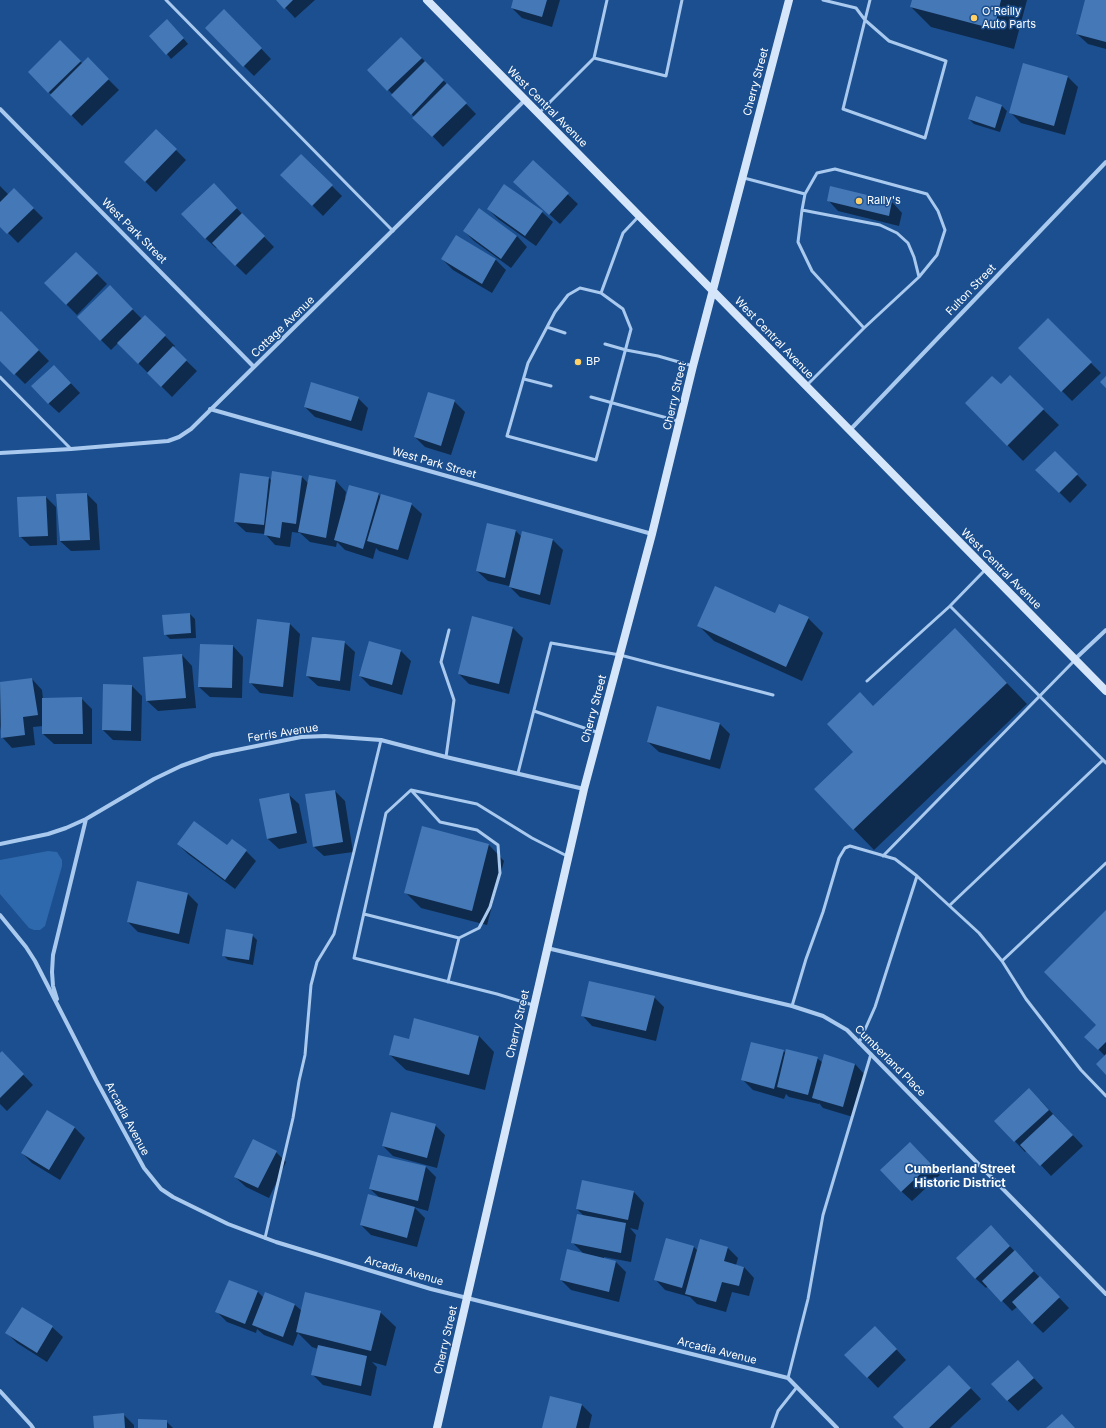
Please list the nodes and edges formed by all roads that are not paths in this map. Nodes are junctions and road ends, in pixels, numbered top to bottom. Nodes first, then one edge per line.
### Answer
1 (166, 0) edge
2 (427, 0) edge
3 (607, 0) edge
4 (682, 0) edge
5 (789, 0) edge
6 (823, 0) edge
7 (870, 0) edge
8 (865, 20) junction
9 (594, 58) junction
10 (525, 100) junction
11 (0, 109) edge
12 (538, 114) junction
13 (1106, 162) edge
14 (742, 177) junction
15 (805, 194) junction
16 (802, 210) junction
17 (639, 216) junction
18 (393, 231) junction
19 (919, 277) junction
20 (712, 290) junction
21 (601, 293) junction
22 (547, 327) junction
23 (864, 328) junction
24 (566, 333) dead end
25 (605, 344) dead end
26 (626, 350) junction
27 (693, 366) junction
28 (254, 367) junction
29 (0, 377) edge
30 (524, 379) junction
31 (551, 386) dead end
32 (806, 386) junction
33 (591, 397) dead end
34 (611, 403) junction
35 (210, 410) junction
36 (680, 422) junction
37 (850, 430) junction
38 (71, 449) junction
39 (0, 453) edge
40 (652, 534) junction
41 (986, 569) junction
42 (950, 606) junction
43 (450, 630) dead end
44 (1106, 630) edge
45 (620, 655) junction
46 (1075, 660) junction
47 (867, 681) dead end
48 (1106, 691) edge
49 (774, 694) dead end
50 (1040, 696) junction
51 (534, 711) junction
52 (599, 733) junction
53 (381, 740) junction
54 (446, 757) junction
55 (1103, 760) junction
56 (1106, 763) edge
57 (518, 773) junction
58 (584, 789) junction
59 (411, 790) junction
60 (86, 819) junction
61 (0, 844) edge
62 (883, 856) junction
63 (568, 857) junction
64 (1106, 863) edge
65 (917, 876) junction
66 (950, 905) junction
67 (364, 914) junction
68 (0, 915) edge
69 (459, 938) junction
70 (547, 948) junction
71 (1002, 961) junction
72 (448, 982) junction
73 (534, 1005) junction
74 (58, 1006) junction
75 (792, 1006) junction
76 (859, 1043) junction
77 (871, 1054) junction
78 (1106, 1096) edge
79 (265, 1238) junction
80 (1106, 1294) edge
81 (466, 1298) junction
82 (788, 1378) junction
83 (797, 1387) junction
84 (0, 1391) edge
85 (33, 1428) edge
86 (437, 1428) edge
87 (772, 1428) edge
88 (837, 1428) edge

1 - 18 lane
2 - 10 main road, West Central Avenue
3 - 9 lane
4 - 9 lane
5 - 14 main road, Cherry Street
6 - 8 lane
7 - 8 lane
8 - 8 lane
9 - 12 lane
10 - 12 main road, West Central Avenue
10 - 18 street, Cottage Avenue
11 - 28 street, West Park Street
12 - 17 main road, West Central Avenue
13 - 37 street, Fulton Street
14 - 15 lane
14 - 20 main road, Cherry Street
15 - 16 lane
15 - 19 lane
16 - 19 lane
16 - 23 lane
17 - 20 main road, West Central Avenue
17 - 21 lane
18 - 28 street, Cottage Avenue
19 - 23 lane
20 - 27 main road, Cherry Street
20 - 32 main road, West Central Avenue
21 - 22 lane
21 - 26 lane
22 - 24 lane
22 - 30 lane
23 - 32 lane
25 - 26 lane
26 - 27 lane
26 - 34 lane
27 - 36 main road, Cherry Street
28 - 35 street, Cottage Avenue
29 - 38 lane
30 - 31 lane
30 - 34 lane
32 - 37 main road, West Central Avenue
33 - 34 lane
34 - 36 lane
35 - 38 street, Cottage Avenue
35 - 40 street, West Park Street
36 - 40 main road, Cherry Street
37 - 41 main road, West Central Avenue
38 - 39 street, Cottage Avenue
40 - 45 main road, Cherry Street
41 - 42 lane
41 - 46 main road, West Central Avenue
42 - 47 lane
42 - 50 lane
43 - 54 lane
44 - 46 street
45 - 49 lane
45 - 51 lane
45 - 52 main road, Cherry Street
46 - 48 main road, West Central Avenue
46 - 50 lane
50 - 55 lane
50 - 62 lane
51 - 52 lane
51 - 57 lane
52 - 58 main road, Cherry Street
53 - 54 street, Ferris Avenue
53 - 60 street, Ferris Avenue
53 - 79 lane
54 - 57 street, Ferris Avenue
55 - 56 lane
55 - 66 lane
57 - 58 street, Ferris Avenue
58 - 63 main road, Cherry Street
59 - 63 lane
59 - 67 lane
59 - 69 lane
60 - 61 street, Ferris Avenue
60 - 74 street, Arcadia Avenue
62 - 65 lane
62 - 75 lane
63 - 70 main road, Cherry Street
64 - 71 lane
65 - 66 lane
65 - 76 lane
66 - 71 lane
67 - 69 lane
67 - 72 lane
68 - 74 street, Arcadia Avenue
69 - 72 lane
70 - 73 main road, Cherry Street
70 - 75 street, Cumberland Place
71 - 78 lane
72 - 73 lane
73 - 81 main road, Cherry Street
74 - 79 street, Arcadia Avenue
75 - 76 street, Cumberland Place
76 - 77 street, Cumberland Place
77 - 80 street, Cumberland Place
77 - 82 lane
79 - 81 street, Arcadia Avenue
81 - 82 street, Arcadia Avenue
81 - 86 main road, Cherry Street
82 - 83 street
83 - 87 lane
83 - 88 street
84 - 85 street

